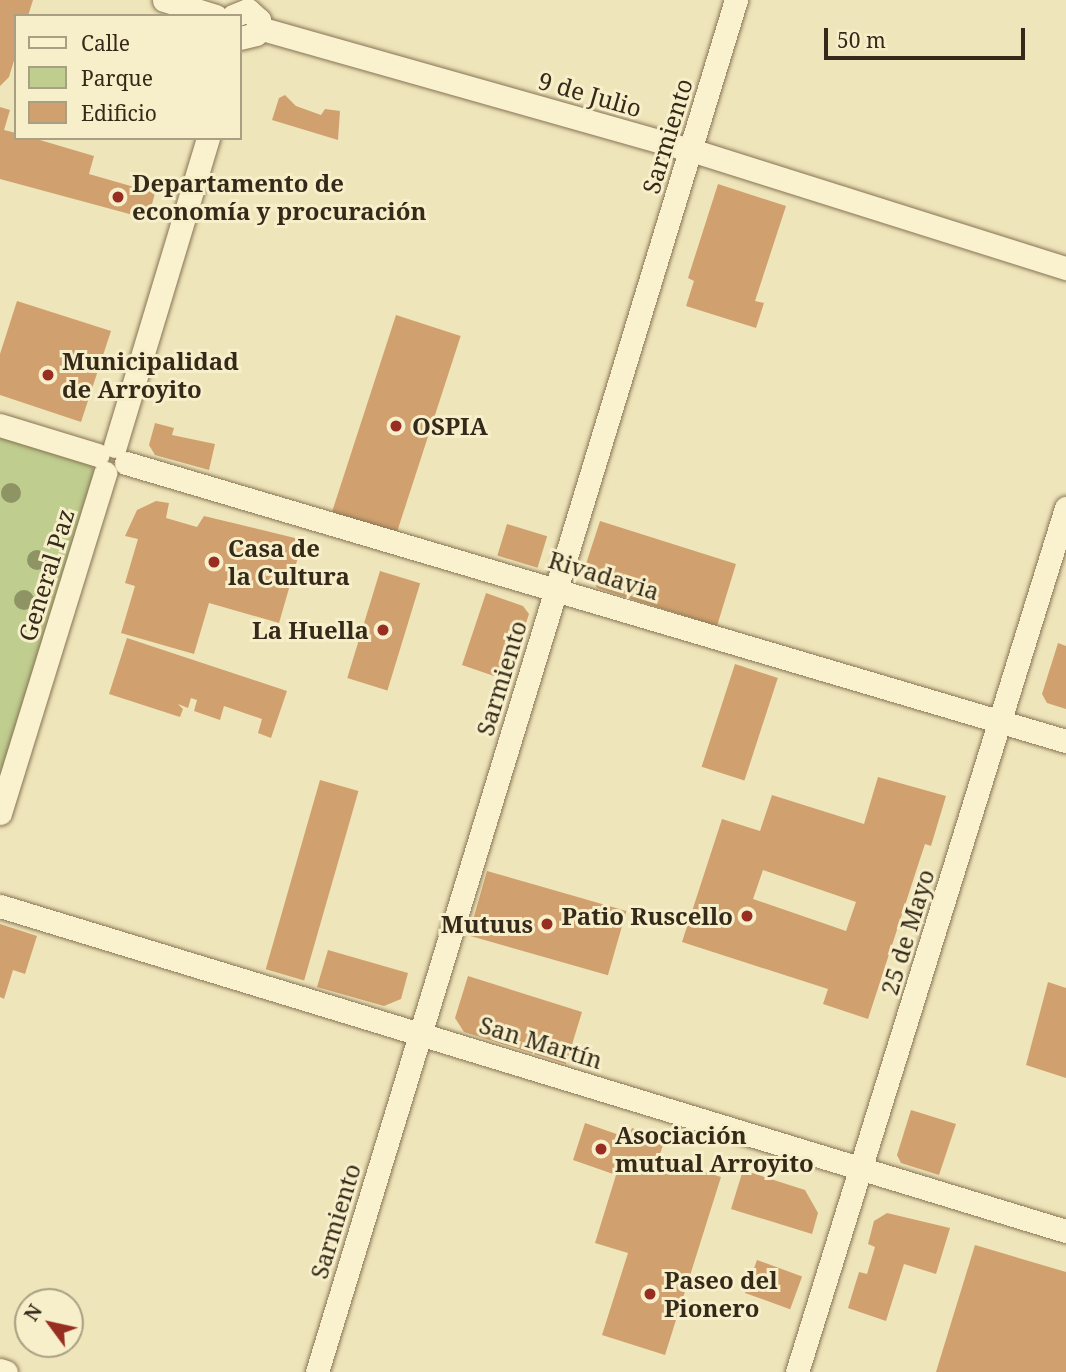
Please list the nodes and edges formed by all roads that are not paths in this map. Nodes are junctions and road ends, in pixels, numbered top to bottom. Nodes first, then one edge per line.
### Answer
1 (164, 0) edge
2 (736, 0) edge
3 (210, 14) edge
4 (246, 18) edge
5 (207, 140) edge
6 (691, 150) junction
7 (1066, 268) edge
8 (0, 425) edge
9 (111, 459) junction
10 (1066, 508) edge
11 (556, 588) junction
12 (1000, 721) junction
13 (1066, 741) edge
14 (0, 813) edge
15 (0, 906) edge
16 (421, 1032) junction
17 (861, 1167) junction
18 (1066, 1231) edge
19 (0, 1370) edge
20 (6, 1372) edge
21 (317, 1372) edge
22 (797, 1372) edge

1 - 3 street
2 - 6 street, Sarmiento
4 - 6 street, 9 de Julio
5 - 9 street, General Paz
6 - 7 street, 9 de Julio
6 - 11 street, Sarmiento
8 - 9 street, Rivadavia
9 - 11 street, Rivadavia
9 - 14 street, General Paz
10 - 12 street, 25 de Mayo
11 - 12 street, Rivadavia
11 - 16 street, Sarmiento
12 - 13 street, Rivadavia
12 - 17 street, 25 de Mayo
15 - 16 street, San Martín
16 - 17 street, San Martín
16 - 21 street, Sarmiento
17 - 18 street, San Martín
17 - 22 street, 25 de Mayo
19 - 20 street

